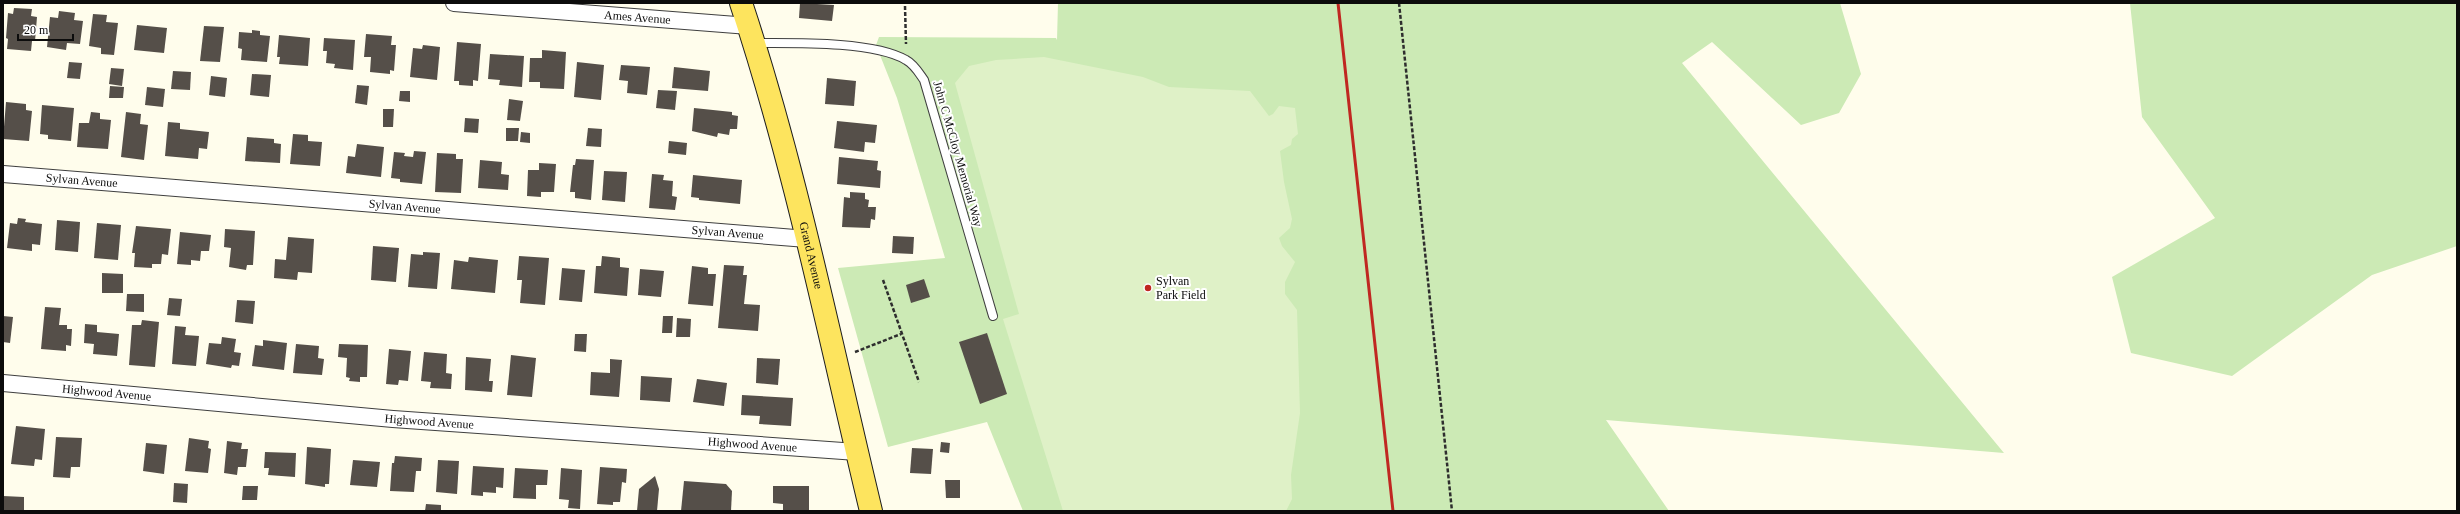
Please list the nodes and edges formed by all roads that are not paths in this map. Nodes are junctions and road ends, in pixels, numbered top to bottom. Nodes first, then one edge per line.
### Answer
1 (454, 3) edge
2 (741, 3) edge
3 (752, 35) junction
4 (3, 174) edge
5 (807, 239) junction
6 (993, 316) dead end
7 (3, 382) edge
8 (857, 452) junction
9 (871, 511) edge

1 - 3 street, Ames Avenue
2 - 3 main road, Grand Avenue
3 - 5 main road, Grand Avenue
3 - 6 lane, John C McCloy Memorial Way
4 - 5 street, Sylvan Avenue
5 - 8 main road, Grand Avenue
7 - 8 street, Highwood Avenue
8 - 9 main road, Grand Avenue

